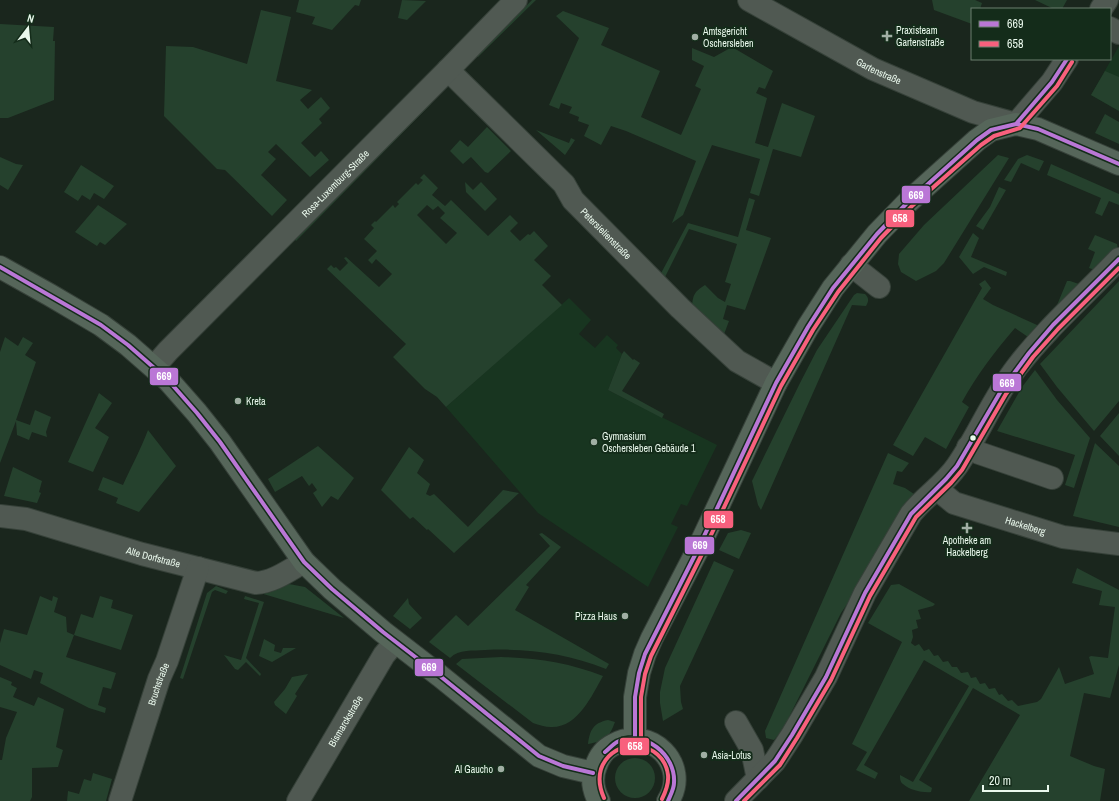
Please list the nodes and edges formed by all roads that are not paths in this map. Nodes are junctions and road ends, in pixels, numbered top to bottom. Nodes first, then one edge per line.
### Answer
1 (516, 0) edge
2 (749, 0) edge
3 (1065, 60) edge
4 (448, 70) junction
5 (1016, 124) junction
6 (1119, 164) edge
7 (1119, 259) edge
8 (851, 265) junction
9 (0, 267) edge
10 (879, 287) dead end
11 (154, 367) junction
12 (776, 383) junction
13 (968, 447) junction
14 (1052, 478) dead end
15 (937, 489) junction
16 (0, 516) edge
17 (1119, 544) edge
18 (304, 562) junction
19 (198, 568) junction
20 (394, 642) junction
21 (736, 722) dead end
22 (635, 739) junction
23 (593, 773) junction
24 (758, 779) junction
25 (675, 799) edge
26 (120, 801) edge
27 (298, 801) edge
28 (599, 801) edge
29 (736, 801) edge

1 - 4 street, Rosa-Luxemburg-Straße
2 - 5 street, Gartenstraße
3 - 5 street
4 - 11 street, Rosa-Luxemburg-Straße
4 - 12 street, Petersielienstraße
5 - 6 main road
5 - 8 main road
7 - 13 street
8 - 10 street
8 - 12 main road
9 - 11 main road
11 - 18 main road
12 - 22 main road
13 - 14 street
13 - 15 street
15 - 17 street, Hackelberg
15 - 24 street
16 - 19 street, Alte Dorfstraße
18 - 19 street, Alte Dorfstraße
18 - 20 main road
19 - 26 street, Bruchstraße
20 - 23 main road
20 - 27 street, Bismarckstraße
21 - 24 street
22 - 23 main road
22 - 25 main road
23 - 28 main road
24 - 29 street

